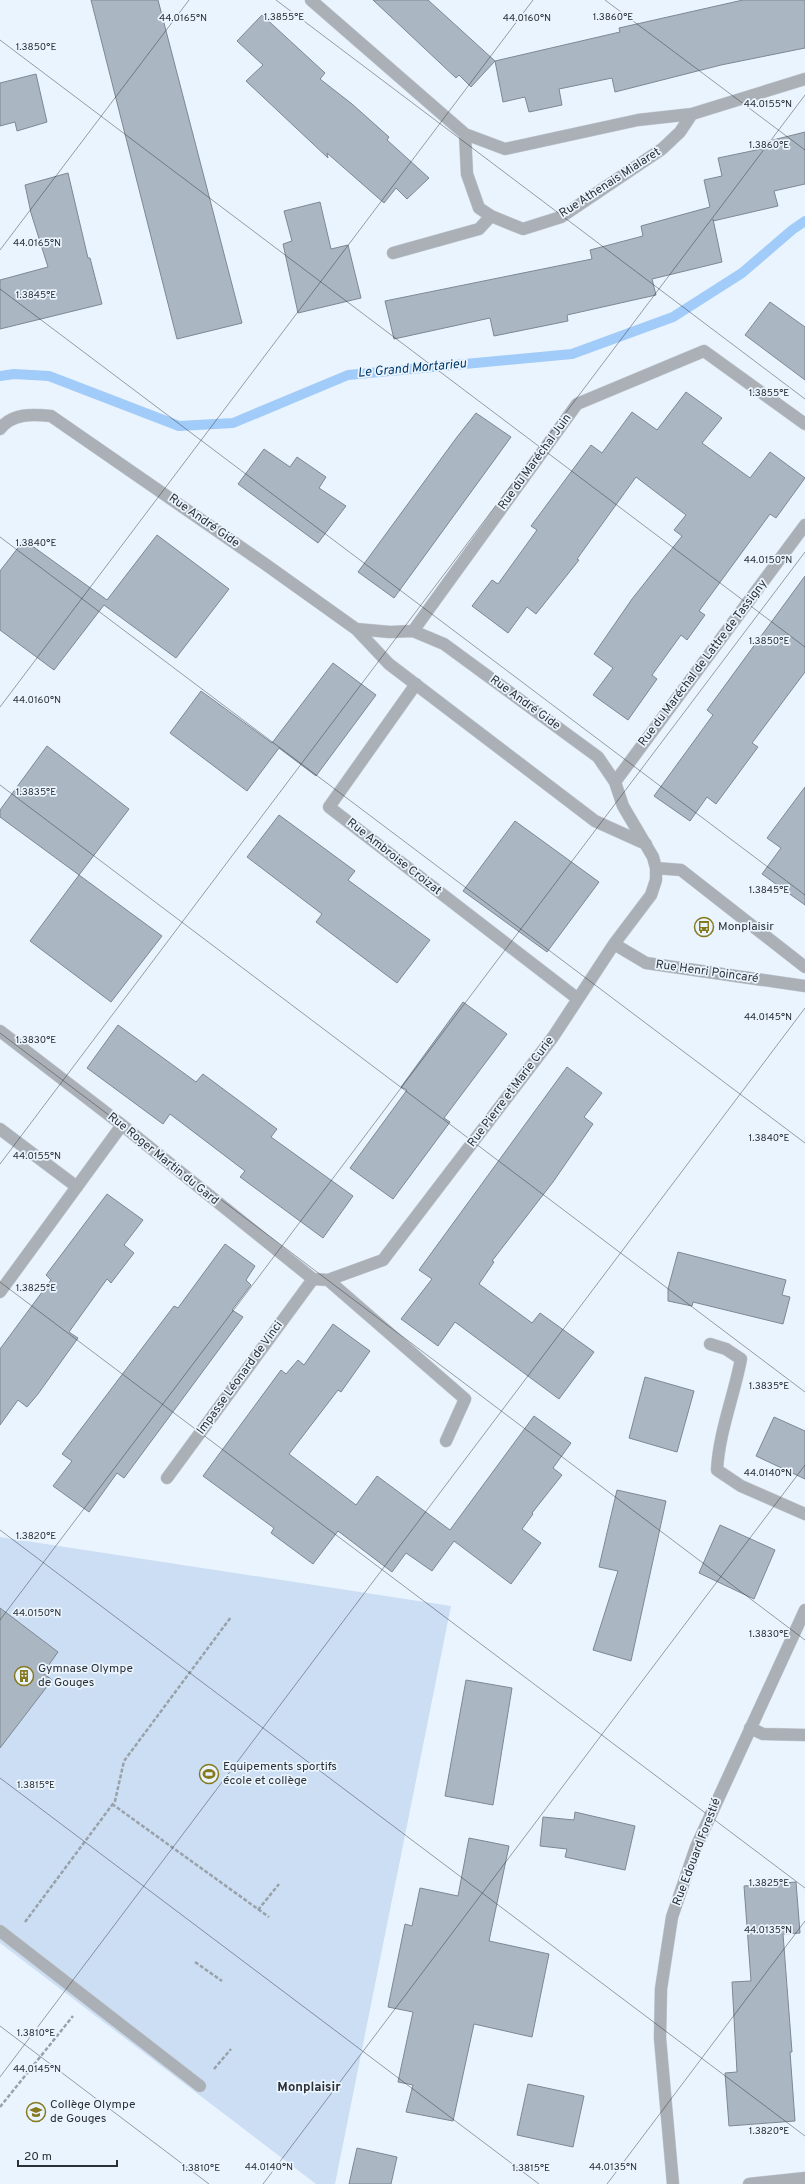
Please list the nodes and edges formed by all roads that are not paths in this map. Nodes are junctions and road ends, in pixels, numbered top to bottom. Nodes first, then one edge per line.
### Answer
1 (311, 0) edge
2 (805, 79) edge
3 (692, 114) junction
4 (465, 134) junction
5 (491, 216) junction
6 (393, 253) dead end
7 (805, 424) edge
8 (0, 429) edge
9 (805, 526) edge
10 (356, 629) junction
11 (412, 631) junction
12 (416, 684) junction
13 (615, 782) junction
14 (646, 844) junction
15 (656, 868) junction
16 (614, 944) junction
17 (803, 960) edge
18 (805, 986) edge
19 (578, 999) junction
20 (0, 1032) edge
21 (122, 1125) junction
22 (0, 1129) edge
23 (77, 1186) junction
24 (313, 1279) junction
25 (328, 1280) junction
26 (0, 1292) edge
27 (710, 1344) dead end
28 (446, 1440) dead end
29 (166, 1478) dead end
30 (805, 1514) edge
31 (805, 1610) edge
32 (750, 1728) junction
33 (805, 1736) edge
34 (0, 1931) edge
35 (200, 2086) dead end
36 (805, 2178) edge
37 (673, 2184) edge
38 (749, 2184) edge

1 - 4 street
2 - 3 street
3 - 4 street
3 - 5 street, Rue Athenais Mialaret
4 - 5 street, Rue Athenais Mialaret
5 - 6 street
7 - 11 street, Rue du Maréchal Juin
8 - 10 street, Rue André Gide
9 - 13 street, Rue du Maréchal de Lattre de Tassigny
10 - 11 street, Rue André Gide
10 - 12 street, Rue André Gide
11 - 13 street, Rue André Gide
12 - 14 street, Rue André Gide
12 - 19 street, Rue Ambroise Croizat
13 - 14 street, Rue André Gide
14 - 15 street, Rue André Gide
15 - 16 street, Rue Pierre et Marie Curie
15 - 17 street
16 - 18 street, Rue Henri Poincaré
16 - 19 street, Rue Pierre et Marie Curie
19 - 25 street, Rue Pierre et Marie Curie
20 - 21 street, Rue Roger Martin du Gard
21 - 23 street
21 - 24 street, Rue Roger Martin du Gard
22 - 23 street
23 - 26 street
24 - 25 street
24 - 29 street, Impasse Léonard de Vinci
25 - 28 street
27 - 30 street
31 - 32 street, Rue Edouard Forestié
32 - 33 street
32 - 37 street, Rue Edouard Forestié
34 - 35 street
36 - 38 street

